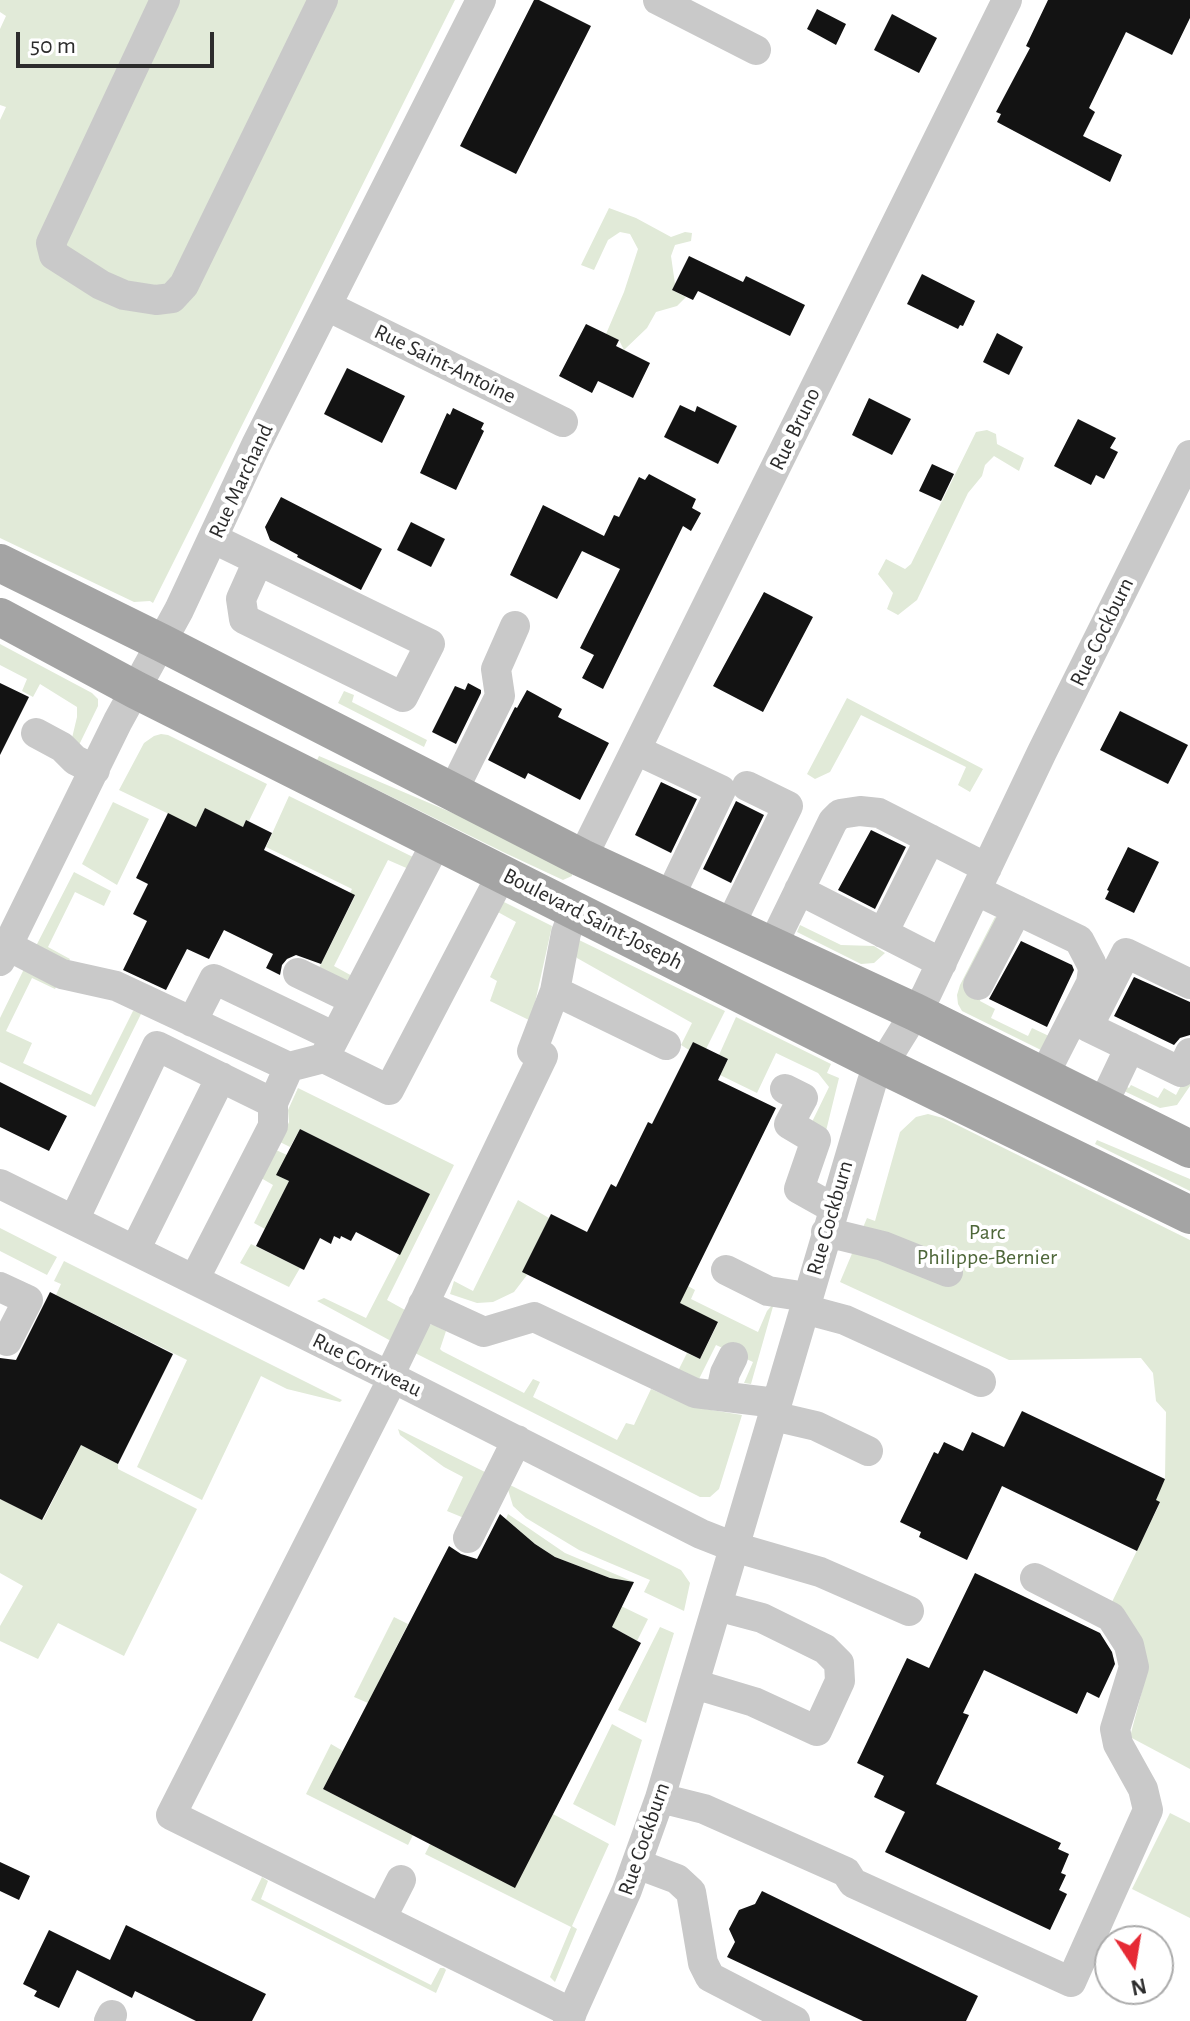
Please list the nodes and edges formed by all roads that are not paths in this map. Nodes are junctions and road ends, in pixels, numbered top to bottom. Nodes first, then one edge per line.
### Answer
1 (165, 0) edge
2 (323, 0) edge
3 (481, 0) edge
4 (658, 0) edge
5 (1007, 0) edge
6 (756, 50) dead end
7 (327, 306) junction
8 (563, 422) dead end
9 (1190, 455) edge
10 (214, 539) junction
11 (258, 561) junction
12 (0, 563) edge
13 (0, 617) edge
14 (515, 626) dead end
15 (162, 643) junction
16 (136, 690) junction
17 (36, 733) dead end
18 (636, 750) junction
19 (95, 770) junction
20 (747, 786) dead end
21 (453, 791) junction
22 (930, 839) junction
23 (437, 841) junction
24 (582, 858) junction
25 (502, 874) junction
26 (982, 879) junction
27 (799, 890) junction
28 (669, 898) junction
29 (575, 910) junction
30 (1017, 910) junction
31 (729, 927) junction
32 (883, 933) junction
33 (6, 940) edge
34 (772, 946) junction
35 (942, 963) junction
36 (298, 973) dead end
37 (1190, 984) edge
38 (978, 985) dead end
39 (555, 991) junction
40 (354, 1000) junction
41 (915, 1012) junction
42 (192, 1022) junction
43 (666, 1045) dead end
44 (1130, 1047) junction
45 (330, 1048) junction
46 (1190, 1053) edge
47 (882, 1065) junction
48 (289, 1067) junction
49 (221, 1077) junction
50 (1043, 1077) junction
51 (785, 1089) dead end
52 (273, 1103) junction
53 (1102, 1106) junction
54 (1190, 1149) edge
55 (0, 1184) edge
56 (1190, 1215) edge
57 (74, 1220) junction
58 (830, 1220) junction
59 (135, 1250) junction
60 (726, 1270) dead end
61 (948, 1272) dead end
62 (194, 1280) junction
63 (0, 1287) edge
64 (806, 1303) junction
65 (423, 1304) junction
66 (0, 1338) edge
67 (733, 1357) dead end
68 (391, 1377) junction
69 (981, 1382) dead end
70 (720, 1396) junction
71 (774, 1409) junction
72 (517, 1440) junction
73 (868, 1451) dead end
74 (468, 1538) dead end
75 (734, 1547) junction
76 (1035, 1578) dead end
77 (717, 1606) junction
78 (909, 1611) dead end
79 (694, 1684) junction
80 (660, 1798) junction
81 (637, 1864) junction
82 (401, 1880) dead end
83 (381, 1919) junction
84 (570, 2017) edge
85 (795, 2021) edge

1 - 2 street
3 - 7 street, Rue Marchand
4 - 6 street
5 - 18 street, Rue Bruno
7 - 8 street, Rue Saint-Antoine
7 - 10 street, Rue Marchand
9 - 26 street, Rue Cockburn
10 - 11 street
10 - 15 street, Rue Marchand
11 - 11 street
12 - 15 main road
13 - 16 main road, Boulevard Saint-Joseph
14 - 21 street
15 - 16 street, Rue Marchand
15 - 21 main road
16 - 19 street, Rue Marchand
16 - 23 main road, Boulevard Saint-Joseph
17 - 19 street
18 - 24 street, Rue Bruno
18 - 28 street
19 - 33 street, Rue Marchand
20 - 31 street
21 - 24 main road
22 - 26 street
22 - 27 street
22 - 32 street
23 - 25 main road, Boulevard Saint-Joseph
23 - 40 street
24 - 28 main road
25 - 29 main road, Boulevard Saint-Joseph
25 - 45 street
26 - 30 street
26 - 35 street, Rue Cockburn
27 - 32 street
27 - 34 street
28 - 31 main road
29 - 39 street
29 - 47 main road, Boulevard Saint-Joseph
30 - 38 street
30 - 50 street
31 - 34 main road
32 - 35 street
33 - 42 street
34 - 41 main road
35 - 41 street, Rue Cockburn
36 - 40 street
37 - 44 street
39 - 43 street
39 - 65 street
40 - 45 street
41 - 47 street, Rue Cockburn
41 - 50 main road
42 - 45 street
42 - 48 street
44 - 46 street
44 - 53 street
45 - 48 street
47 - 56 main road, Boulevard Saint-Joseph
47 - 58 street, Rue Cockburn
48 - 52 street
49 - 52 street
49 - 57 street
49 - 59 street
50 - 53 main road
51 - 58 street
52 - 62 street
53 - 54 main road
55 - 57 street, Rue Corriveau
57 - 59 street, Rue Corriveau
58 - 61 street
58 - 64 street, Rue Cockburn
59 - 62 street, Rue Corriveau
60 - 64 street
62 - 68 street, Rue Corriveau
63 - 66 street
64 - 69 street
64 - 71 street, Rue Cockburn
65 - 68 street
65 - 70 street
67 - 70 street
68 - 72 street, Rue Corriveau
68 - 83 street
70 - 71 street
71 - 73 street
71 - 75 street, Rue Cockburn
72 - 74 street
72 - 75 street, Rue Corriveau
75 - 77 street, Rue Cockburn
75 - 78 street, Rue Corriveau
76 - 80 street
77 - 79 street, Rue Cockburn
77 - 79 street
79 - 80 street, Rue Cockburn
80 - 81 street, Rue Cockburn
81 - 84 street, Rue Cockburn
81 - 85 street
82 - 83 street
83 - 84 street

